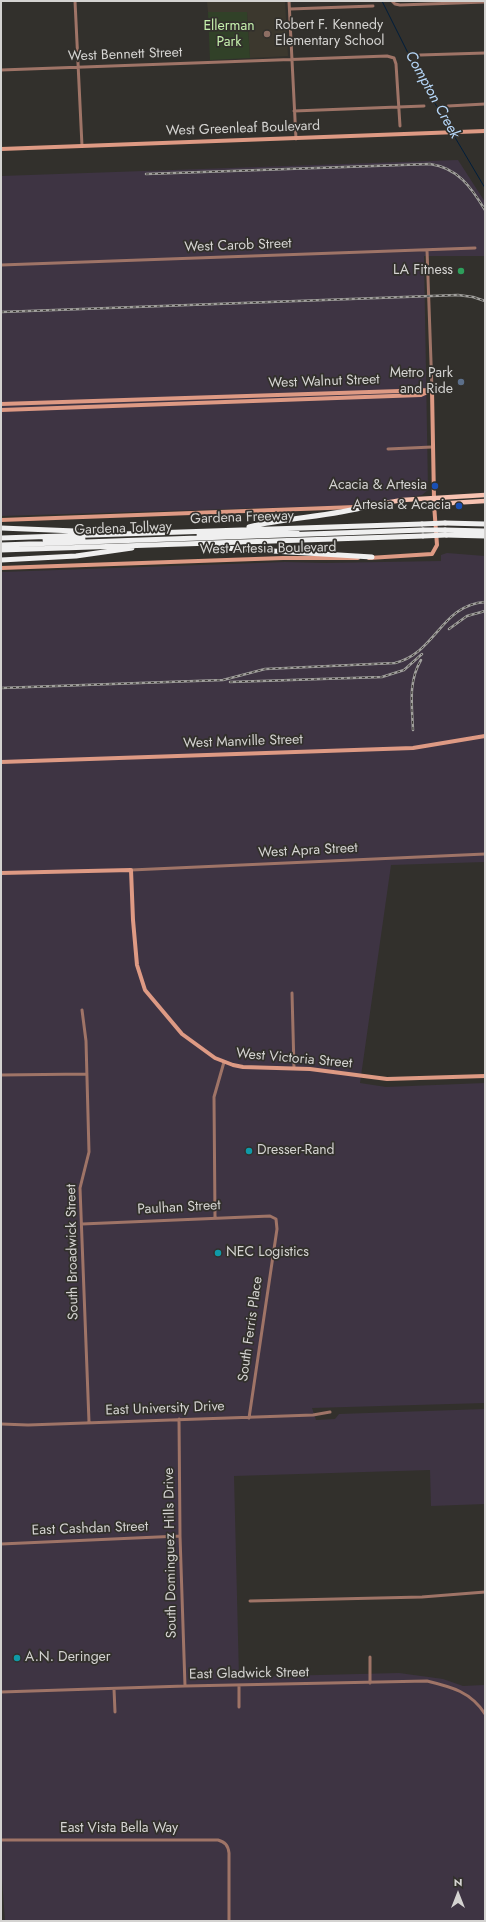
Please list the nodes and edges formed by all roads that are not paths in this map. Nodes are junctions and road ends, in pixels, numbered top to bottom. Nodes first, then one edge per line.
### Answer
1 (75, 1) edge
2 (289, 1) edge
3 (393, 2) edge
4 (485, 2) edge
5 (373, 6) dead end
6 (290, 9) junction
7 (485, 53) edge
8 (420, 55) dead end
9 (292, 60) junction
10 (79, 67) junction
11 (1, 70) edge
12 (485, 104) edge
13 (424, 106) dead end
14 (448, 106) dead end
15 (398, 108) junction
16 (294, 112) junction
17 (400, 126) dead end
18 (485, 131) edge
19 (296, 139) junction
20 (82, 146) junction
21 (1, 149) edge
22 (476, 248) dead end
23 (427, 250) junction
24 (1, 265) edge
25 (432, 390) junction
26 (379, 391) junction
27 (326, 393) junction
28 (224, 396) junction
29 (379, 397) junction
30 (151, 399) junction
31 (326, 399) junction
32 (224, 402) junction
33 (34, 403) junction
34 (1, 404) edge
35 (18, 404) junction
36 (152, 405) junction
37 (34, 409) junction
38 (1, 410) edge
39 (18, 410) junction
40 (432, 447) junction
41 (388, 449) dead end
42 (485, 495) edge
43 (485, 500) edge
44 (434, 502) junction
45 (368, 506) junction
46 (1, 520) edge
47 (414, 524) junction
48 (485, 524) edge
49 (1, 528) edge
50 (238, 529) junction
51 (485, 531) edge
52 (423, 533) junction
53 (446, 533) junction
54 (149, 534) junction
55 (485, 536) edge
56 (1, 538) edge
57 (1, 542) edge
58 (1, 545) edge
59 (150, 545) junction
60 (178, 545) junction
61 (1, 550) edge
62 (372, 558) junction
63 (1, 560) edge
64 (1, 568) edge
65 (485, 736) edge
66 (1, 762) edge
67 (485, 854) edge
68 (131, 870) junction
69 (1, 873) edge
70 (292, 993) dead end
71 (82, 1010) dead end
72 (224, 1062) junction
73 (294, 1068) junction
74 (87, 1074) junction
75 (1, 1075) edge
76 (485, 1076) edge
77 (215, 1217) junction
78 (276, 1219) joint
79 (82, 1224) junction
80 (330, 1412) dead end
81 (249, 1418) junction
82 (179, 1419) junction
83 (89, 1422) junction
84 (1, 1424) edge
85 (180, 1536) junction
86 (1, 1544) edge
87 (485, 1592) edge
88 (250, 1601) dead end
89 (370, 1657) dead end
90 (370, 1683) junction
91 (185, 1686) junction
92 (239, 1686) junction
93 (114, 1689) junction
94 (1, 1692) edge
95 (240, 1707) dead end
96 (115, 1712) dead end
97 (485, 1714) edge
98 (1, 1840) edge
99 (229, 1921) edge

1 - 10 street
2 - 6 street
3 - 4 street
5 - 6 street
6 - 9 street
7 - 8 street
9 - 10 street, West Bennett Street
9 - 15 street, West Bennett Street
9 - 16 street
10 - 11 street, West Bennett Street
10 - 20 street
12 - 14 street
13 - 15 street
15 - 16 street
15 - 17 street
16 - 19 street
18 - 19 street, West Greenleaf Boulevard
19 - 20 street, West Greenleaf Boulevard
20 - 21 street, West Greenleaf Boulevard
22 - 23 street, West Carob Street
23 - 24 street, West Carob Street
23 - 25 street
25 - 26 street, West Walnut Street
25 - 29 street, West Walnut Street
25 - 40 street
26 - 27 street, West Walnut Street
26 - 29 street
27 - 28 street, West Walnut Street
27 - 31 street
28 - 30 street, West Walnut Street
28 - 32 street
29 - 31 street, West Walnut Street
30 - 33 street, West Walnut Street
30 - 36 street
31 - 32 street, West Walnut Street
32 - 36 street, West Walnut Street
33 - 35 street, West Walnut Street
33 - 37 street
34 - 35 street, West Walnut Street
34 - 38 street
35 - 39 street
36 - 37 street, West Walnut Street
37 - 39 street, West Walnut Street
38 - 39 street, West Walnut Street
40 - 41 street
40 - 44 street
42 - 44 main road
43 - 44 main road
44 - 45 main road
44 - 62 street, West Artesia Boulevard
45 - 46 street
45 - 50 highway
47 - 48 highway, Gardena Freeway, bridge
47 - 50 highway, Gardena Freeway
47 - 57 highway, Gardena Tollway
49 - 54 highway
50 - 54 highway, Gardena Freeway
51 - 53 highway
52 - 53 highway, Gardena Freeway, bridge
52 - 58 highway, Gardena Tollway
52 - 60 highway, Gardena Freeway
53 - 55 highway, Gardena Freeway
54 - 56 highway, Gardena Freeway
59 - 60 highway, Gardena Freeway
59 - 61 highway, Gardena Freeway
59 - 63 highway
60 - 62 highway
62 - 64 street, West Artesia Boulevard
65 - 66 street, West Manville Street
67 - 68 street, West Apra Street
68 - 69 street
68 - 72 street, West Victoria Street
70 - 73 street
71 - 74 street, South Broadwick Street
72 - 73 street, West Victoria Street
72 - 77 street
73 - 76 street, West Victoria Street
74 - 75 street
74 - 79 street, South Broadwick Street
77 - 78 street, Paulhan Street
77 - 79 street, Paulhan Street
78 - 81 street, South Ferris Place
79 - 83 street, South Broadwick Street
80 - 81 street, East University Drive
81 - 82 street, East University Drive
82 - 83 street, East University Drive
82 - 85 street, South Dominguez Hills Drive
83 - 84 street, East University Drive
85 - 86 street, East Cashdan Street
85 - 91 street, South Dominguez Hills Drive
87 - 88 street
89 - 90 street
90 - 92 street, East Gladwick Street
90 - 97 street, East Gladwick Street
91 - 92 street, East Gladwick Street
91 - 93 street, East Gladwick Street
92 - 95 street
93 - 94 street, East Gladwick Street
93 - 96 street
98 - 99 street, East Vista Bella Way

